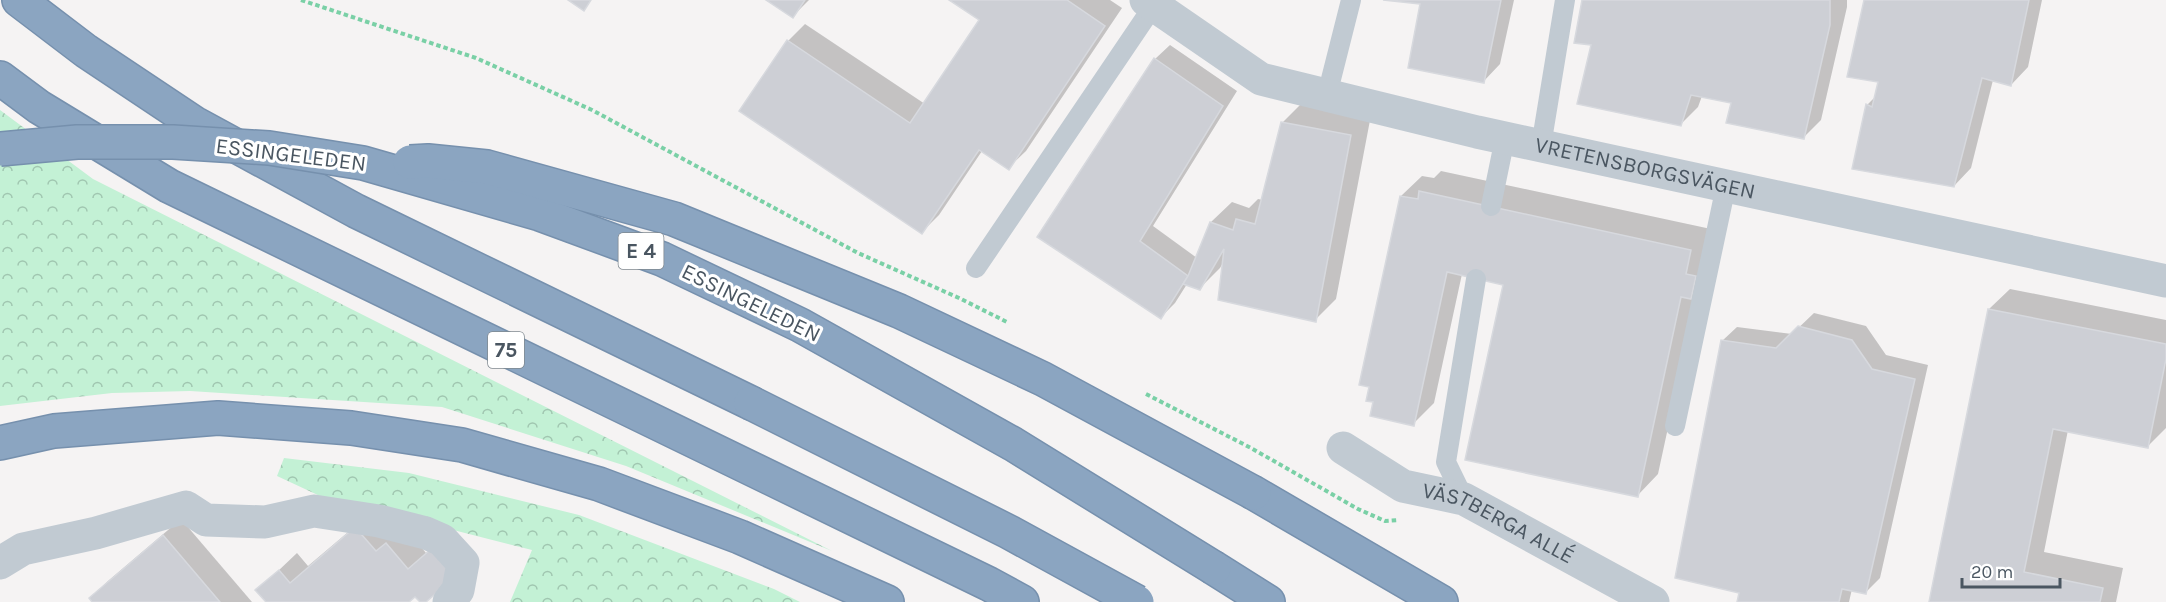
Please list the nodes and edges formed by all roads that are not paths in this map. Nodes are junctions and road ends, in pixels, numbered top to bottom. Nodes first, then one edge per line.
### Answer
1 (19, 0) edge
2 (1351, 0) edge
3 (1565, 0) edge
4 (1150, 3) edge
5 (0, 78) edge
6 (1327, 95) junction
7 (1505, 138) junction
8 (1541, 146) junction
9 (0, 149) edge
10 (363, 163) junction
11 (1726, 186) junction
12 (1491, 206) dead end
13 (976, 268) dead end
14 (1476, 279) dead end
15 (2166, 281) edge
16 (1675, 426) dead end
17 (0, 443) edge
18 (1342, 448) dead end
19 (1464, 499) junction
20 (0, 563) edge
21 (449, 602) edge
22 (887, 602) edge
23 (1022, 602) edge
24 (1137, 602) edge
25 (1268, 602) edge
26 (1441, 602) edge
27 (1653, 602) edge

1 - 24 highway, bridge
2 - 6 lane
3 - 8 lane
4 - 6 street, VRETENSBORGSVÄGEN
4 - 13 lane
5 - 23 highway, 75
6 - 7 street, VRETENSBORGSVÄGEN
7 - 8 street, VRETENSBORGSVÄGEN
7 - 12 lane
8 - 11 street, VRETENSBORGSVÄGEN
9 - 10 highway, ESSINGELEDEN / E 4, bridge
10 - 25 highway, ESSINGELEDEN / E 4, bridge
10 - 26 highway, bridge
11 - 15 street, VRETENSBORGSVÄGEN
11 - 16 lane
14 - 19 lane
17 - 22 highway
18 - 19 street, VÄSTBERGA ALLÉ
19 - 27 street, VÄSTBERGA ALLÉ
20 - 21 street

